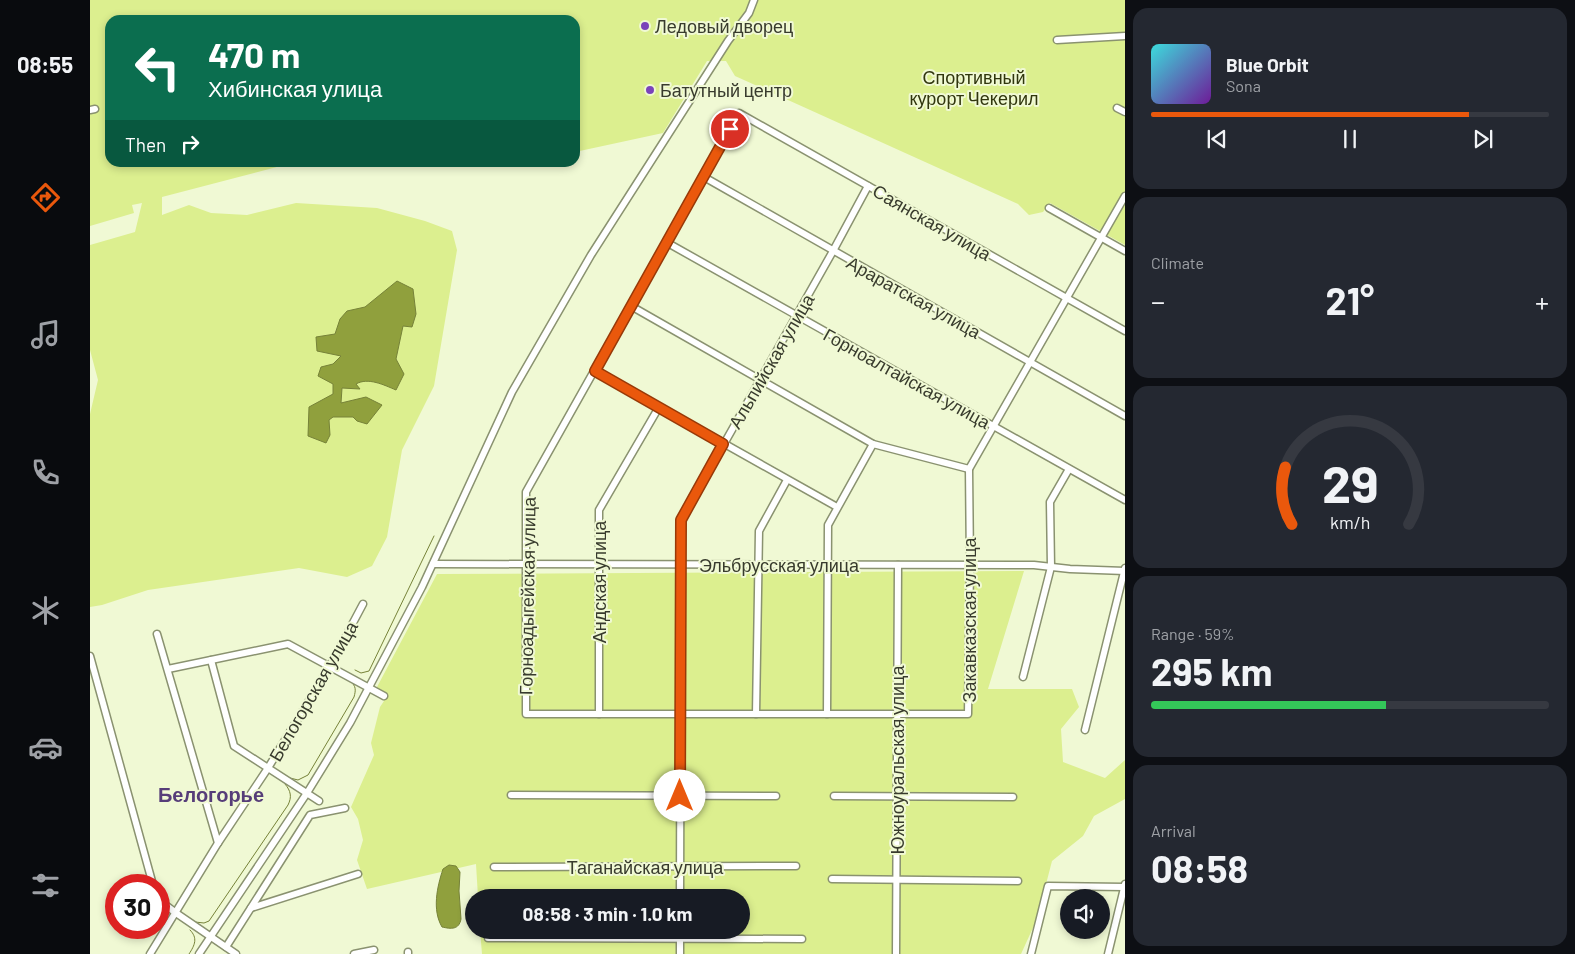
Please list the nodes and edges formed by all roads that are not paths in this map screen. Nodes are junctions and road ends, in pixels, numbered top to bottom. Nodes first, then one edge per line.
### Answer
1 (754, 0) edge
2 (1125, 36) edge
3 (1057, 40) dead end
4 (1117, 108) dead end
5 (1125, 112) edge
6 (740, 113) joint
7 (704, 177) junction
8 (868, 186) junction
9 (1125, 196) edge
10 (1049, 208) dead end
11 (1101, 237) junction
12 (666, 242) junction
13 (833, 251) junction
14 (1125, 251) edge
15 (1066, 298) junction
16 (631, 306) junction
17 (797, 315) junction
18 (1125, 331) edge
19 (1030, 362) junction
20 (595, 371) junction
21 (760, 379) junction
22 (659, 407) junction
23 (1125, 416) edge
24 (994, 427) junction
25 (723, 444) junction
26 (873, 444) junction
27 (969, 469) junction
28 (1069, 469) junction
29 (787, 480) junction
30 (1125, 500) edge
31 (837, 507) junction
32 (527, 563) junction
33 (433, 564) junction
34 (599, 564) junction
35 (680, 565) junction
36 (758, 565) junction
37 (828, 565) junction
38 (898, 565) junction
39 (970, 565) junction
40 (1051, 567) junction
41 (1125, 570) edge
42 (363, 604) dead end
43 (156, 634) dead end
44 (90, 656) edge
45 (211, 660) junction
46 (330, 666) junction
47 (168, 668) junction
48 (1022, 677) dead end
49 (370, 687) junction
50 (384, 696) dead end
51 (526, 714) joint
52 (599, 714) junction
53 (680, 714) junction
54 (756, 714) junction
55 (827, 714) junction
56 (898, 714) junction
57 (1085, 730) dead end
58 (268, 768) junction
59 (307, 793) junction
60 (511, 795) dead end
61 (680, 796) junction
62 (776, 796) dead end
63 (834, 796) dead end
64 (897, 797) junction
65 (1013, 797) dead end
66 (319, 802) dead end
67 (345, 808) dead end
68 (218, 843) junction
69 (796, 866) dead end
70 (494, 867) dead end
71 (680, 867) junction
72 (150, 874) edge
73 (358, 874) dead end
74 (832, 879) dead end
75 (897, 880) junction
76 (1018, 881) dead end
77 (1125, 886) edge
78 (680, 889) edge
79 (251, 908) junction
80 (170, 909) edge
81 (176, 914) junction
82 (210, 936) junction
83 (680, 939) edge
84 (750, 939) edge
85 (802, 939) dead end
86 (226, 947) junction
87 (374, 950) dead end
88 (150, 954) edge
89 (200, 954) edge
90 (236, 954) edge
91 (354, 954) edge
92 (680, 954) edge
93 (896, 954) edge
94 (1031, 954) edge
95 (1108, 954) edge

1 - 33 street
2 - 3 street
4 - 5 street
6 - 7 street, Горноадыгейская улица
6 - 8 street, Саянская улица
7 - 12 street, Горноадыгейская улица
7 - 13 street, Араратская улица
8 - 13 street, Альпийская улица
8 - 15 street, Саянская улица
9 - 11 street
10 - 11 street
11 - 14 street
11 - 15 street
12 - 16 street, Горноадыгейская улица
12 - 17 street, Горноалтайская улица
13 - 17 street, Альпийская улица
13 - 19 street, Араратская улица
15 - 18 street, Саянская улица
15 - 19 street
16 - 20 street, Горноадыгейская улица
16 - 21 street
17 - 21 street, Альпийская улица
17 - 24 street, Горноалтайская улица
19 - 23 street, Араратская улица
19 - 24 street
20 - 22 street
20 - 32 street, Горноадыгейская улица
21 - 25 street, Альпийская улица
21 - 26 street
22 - 25 street
22 - 34 street, Андская улица
24 - 27 street
24 - 28 street, Горноалтайская улица
25 - 29 street
25 - 35 street, Альпийская улица
26 - 27 street
26 - 31 street
27 - 39 street, Закавказская улица
28 - 30 street, Горноалтайская улица
28 - 40 street
29 - 31 street
29 - 36 street
31 - 37 street
32 - 33 street, Эльбрусская улица
32 - 34 street, Эльбрусская улица
32 - 51 street, Горноадыгейская улица
33 - 49 street
34 - 35 street, Эльбрусская улица
34 - 52 street, Андская улица
35 - 36 street, Эльбрусская улица
35 - 53 street, Альпийская улица
36 - 37 street, Эльбрусская улица
36 - 54 street
37 - 38 street, Эльбрусская улица
37 - 55 street
38 - 39 street, Эльбрусская улица
38 - 56 street, Южноуральская улица
39 - 40 street, Эльбрусская улица
39 - 56 street, Закавказская улица
40 - 41 street, Эльбрусская улица
40 - 48 street
41 - 57 street
42 - 46 street, Белогорская улица
43 - 47 street
44 - 72 street
45 - 46 street
45 - 47 street
45 - 58 street
46 - 49 street
46 - 58 street, Белогорская улица
47 - 68 street
49 - 50 street
49 - 59 street
51 - 52 street, Закавказская улица
52 - 53 street, Закавказская улица
53 - 54 street, Закавказская улица
53 - 61 street, Альпийская улица
54 - 55 street, Закавказская улица
55 - 56 street, Закавказская улица
56 - 64 street, Южноуральская улица
58 - 59 street
58 - 68 street, Белогорская улица
59 - 66 street
59 - 82 street
60 - 61 street
61 - 62 street
61 - 71 street, Альпийская улица
63 - 64 street
64 - 65 street
64 - 75 street, Южноуральская улица
67 - 79 street
68 - 81 street, Белогорская улица
69 - 71 street, Таганайская улица
70 - 71 street, Таганайская улица
71 - 78 street, Альпийская улица
73 - 79 street
74 - 75 street
75 - 76 street
75 - 93 street, Южноуральская улица
77 - 94 street
77 - 95 street
79 - 86 street
80 - 81 street
81 - 82 street
81 - 88 street, Белогорская улица
82 - 86 street
82 - 89 street
83 - 92 street
84 - 85 street
86 - 90 street
87 - 91 street

